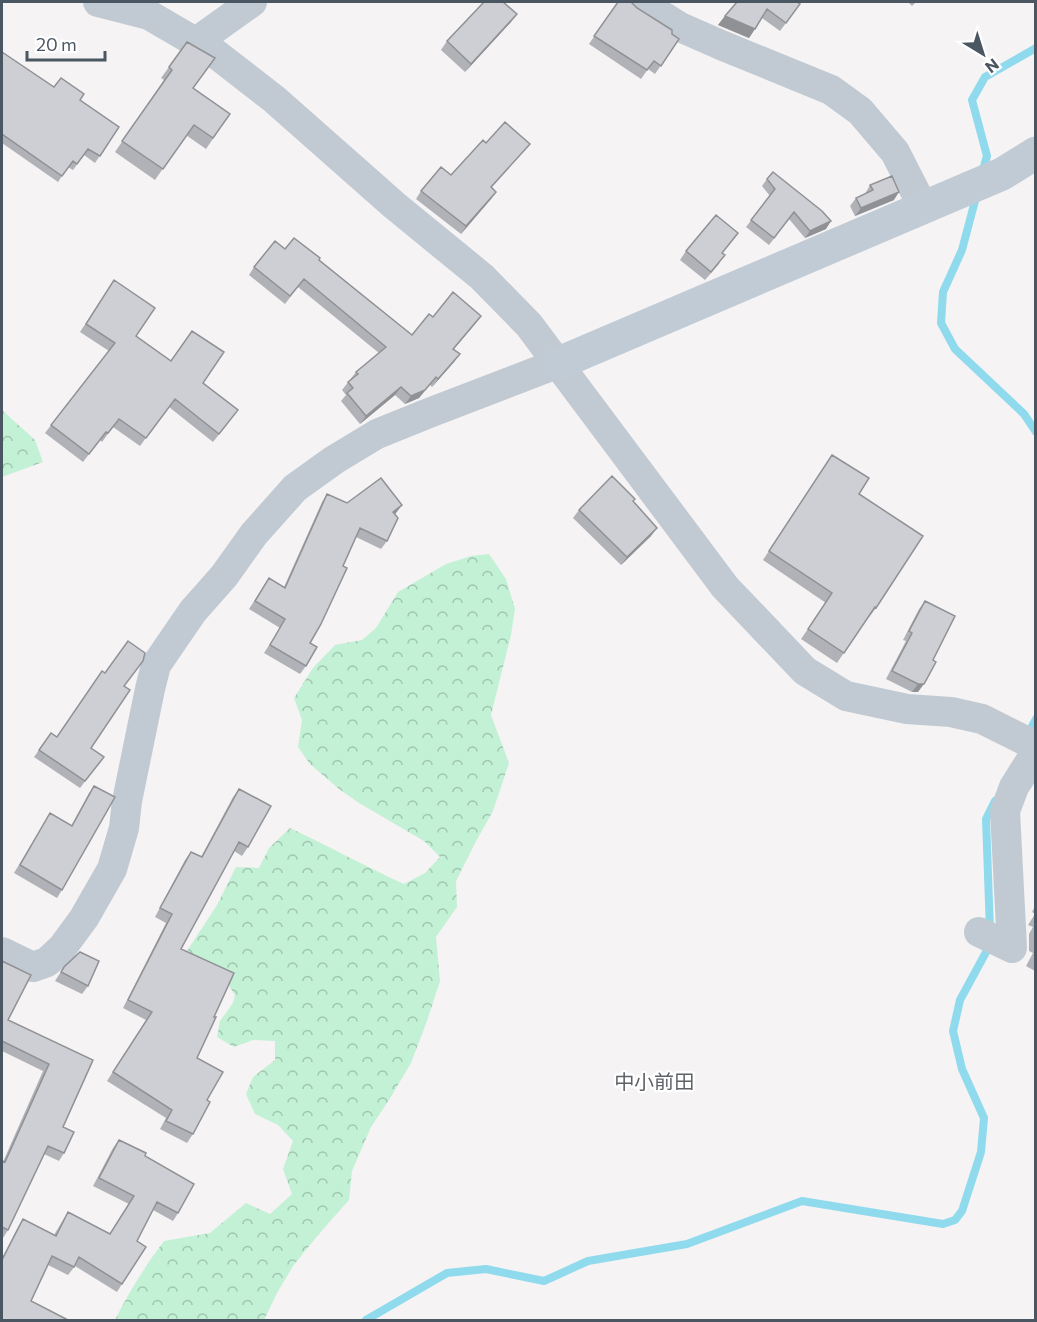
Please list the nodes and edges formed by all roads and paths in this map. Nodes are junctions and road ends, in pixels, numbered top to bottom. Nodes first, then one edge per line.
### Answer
1 (98, 2) edge
2 (252, 2) edge
3 (640, 2) edge
4 (196, 42) junction
5 (1035, 153) edge
6 (923, 207) junction
7 (559, 363) junction
8 (1035, 746) edge
9 (1035, 752) edge
10 (979, 932) dead end
11 (2, 952) edge

1 - 4 street
2 - 4 street
3 - 6 street
4 - 7 street
5 - 6 street
6 - 7 street
7 - 8 street
7 - 11 street
9 - 10 street

